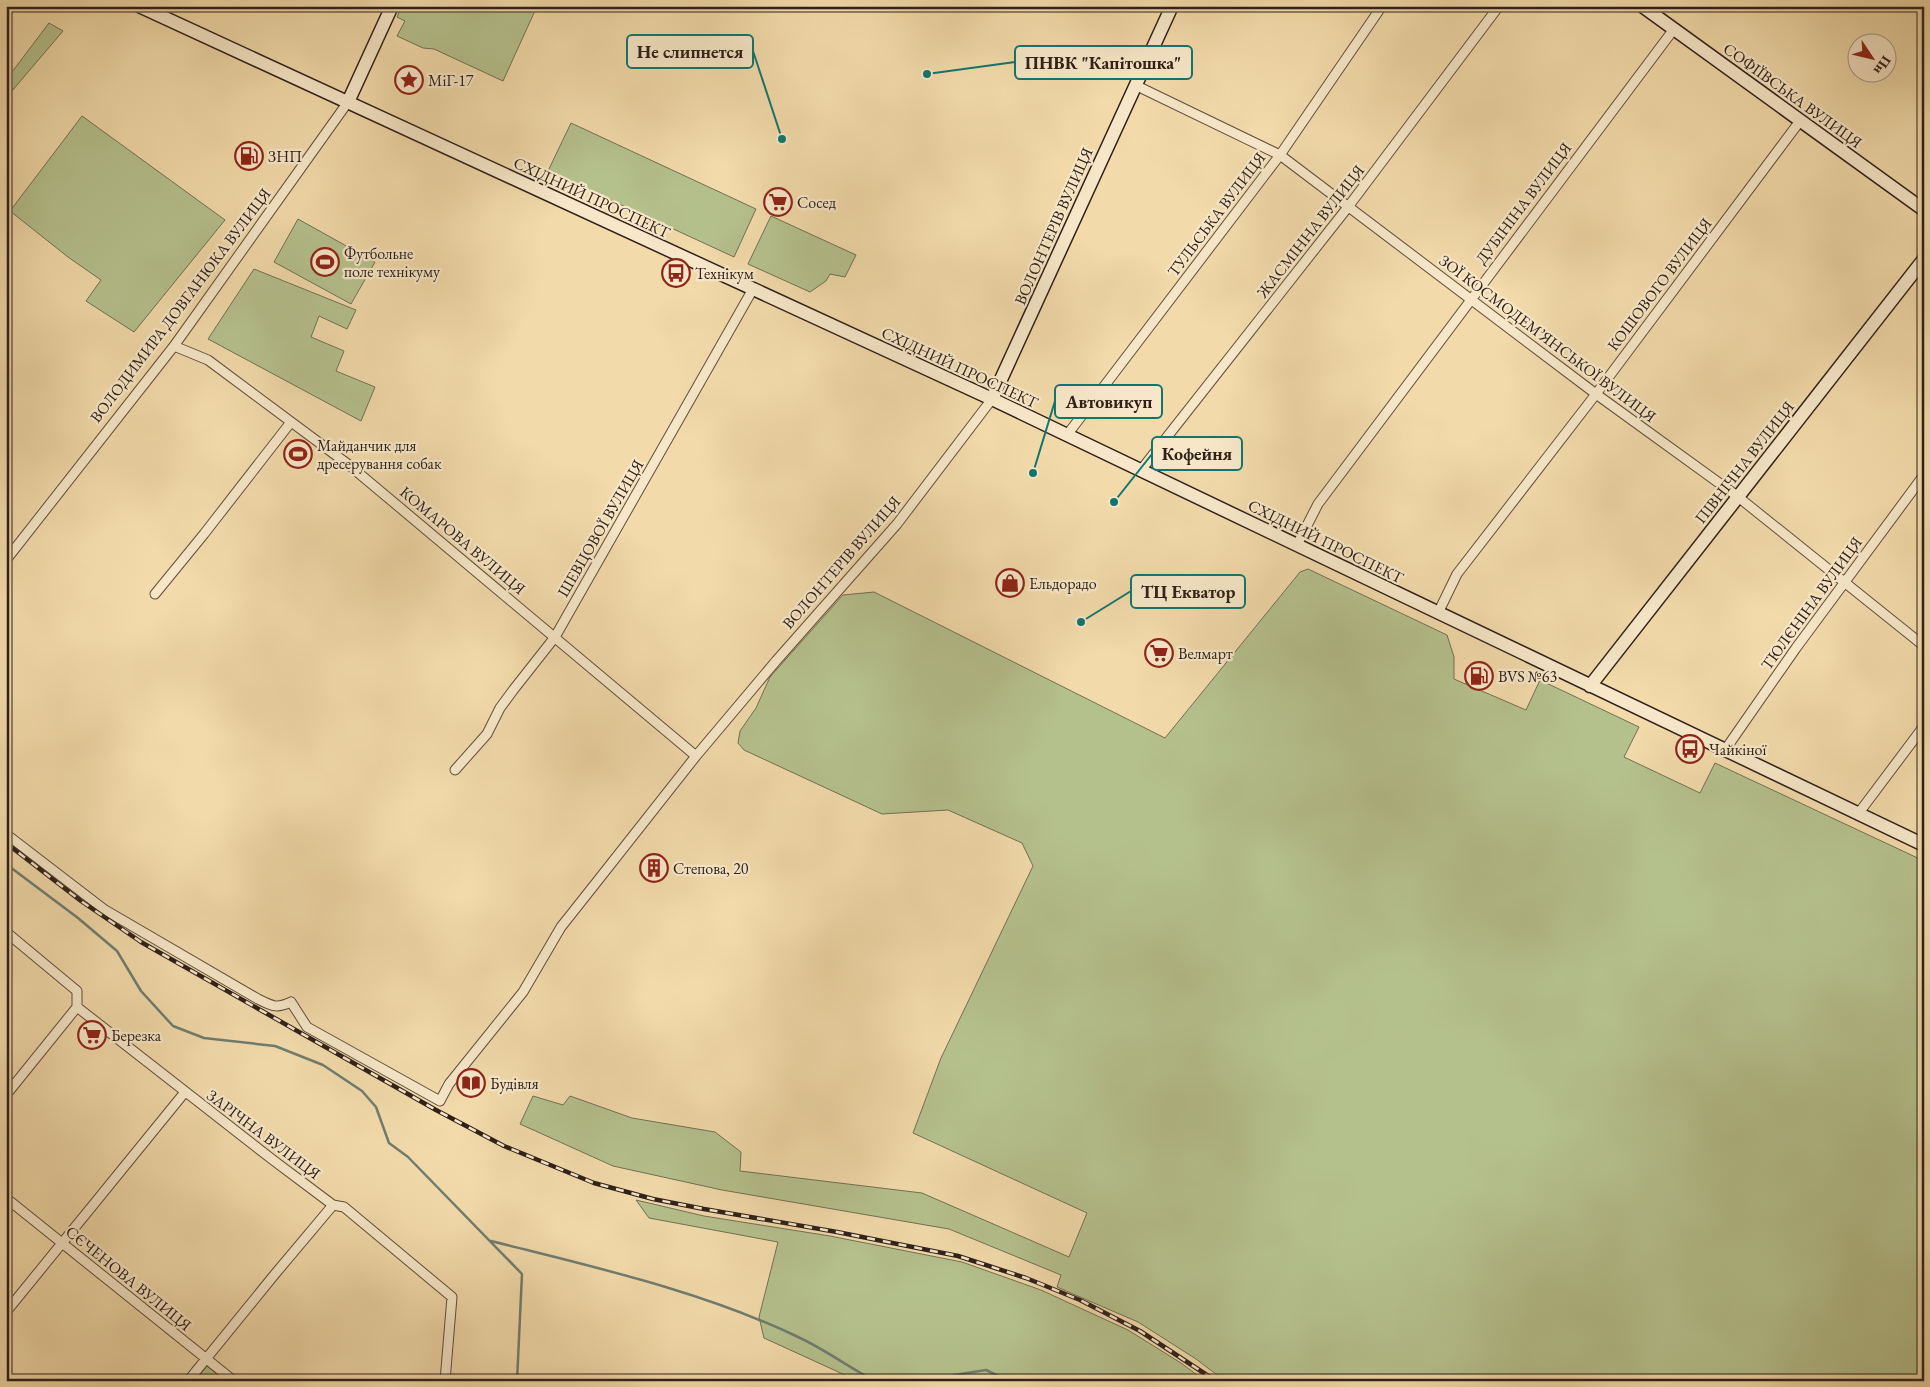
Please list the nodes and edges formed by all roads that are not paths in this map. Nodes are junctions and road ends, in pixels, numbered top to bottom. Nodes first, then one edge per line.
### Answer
1 (140, 6) edge
2 (392, 6) edge
3 (1172, 6) edge
4 (1382, 6) edge
5 (1499, 6) edge
6 (1642, 6) edge
7 (1674, 29) junction
8 (1135, 85) junction
9 (348, 102) junction
10 (1800, 121) junction
11 (1280, 155) junction
12 (1348, 206) junction
13 (1924, 210) edge
14 (1924, 258) edge
15 (753, 289) junction
16 (1470, 299) junction
17 (174, 346) junction
18 (1596, 394) junction
19 (992, 399) junction
20 (291, 422) junction
21 (1067, 435) junction
22 (1141, 470) junction
23 (1924, 475) edge
24 (1737, 496) junction
25 (1297, 545) junction
26 (6, 560) edge
27 (1844, 582) junction
28 (155, 594) dead end
29 (1438, 612) junction
30 (555, 637) junction
31 (1924, 646) edge
32 (1590, 686) junction
33 (1924, 726) edge
34 (1725, 750) junction
35 (696, 756) junction
36 (454, 770) dead end
37 (1858, 814) junction
38 (6, 834) edge
39 (1924, 846) edge
40 (6, 932) edge
41 (77, 1007) junction
42 (185, 1092) junction
43 (6, 1095) edge
44 (6, 1198) edge
45 (333, 1205) junction
46 (63, 1244) junction
47 (6, 1312) edge
48 (206, 1358) junction
49 (188, 1381) edge
50 (234, 1381) edge
51 (446, 1381) edge

1 - 9 main road, СХІДНИЙ ПРОСПЕКТ
2 - 9 main road, ВОЛОДИМИРА ДОВГАНЮКА ВУЛИЦЯ
3 - 8 main road, ВОЛОНТЕРІВ ВУЛИЦЯ
4 - 11 street, ТУЛЬСЬКА ВУЛИЦЯ
5 - 12 street, ЖАСМІННА ВУЛИЦЯ
6 - 7 main road, СОФІЇВСЬКА ВУЛИЦЯ
7 - 10 main road, СОФІЇВСЬКА ВУЛИЦЯ
7 - 16 street, ДУБІНІНА ВУЛИЦЯ
8 - 11 street, ЗОЇ КОСМОДЕМ’ЯНСЬКОЇ ВУЛИЦЯ
8 - 19 main road, ВОЛОНТЕРІВ ВУЛИЦЯ
9 - 15 main road, СХІДНИЙ ПРОСПЕКТ
9 - 17 street, ВОЛОДИМИРА ДОВГАНЮКА ВУЛИЦЯ
10 - 13 main road, СОФІЇВСЬКА ВУЛИЦЯ
10 - 18 street, КОШОВОГО ВУЛИЦЯ
11 - 12 street, ЗОЇ КОСМОДЕМ’ЯНСЬКОЇ ВУЛИЦЯ
11 - 21 street, ТУЛЬСЬКА ВУЛИЦЯ
12 - 16 street, ЗОЇ КОСМОДЕМ’ЯНСЬКОЇ ВУЛИЦЯ
12 - 22 street, ЖАСМІННА ВУЛИЦЯ
14 - 24 main road, ПІВНІЧНА ВУЛИЦЯ
15 - 19 main road, СХІДНИЙ ПРОСПЕКТ
15 - 30 street, ШЕВЦОВОЇ ВУЛИЦЯ
16 - 18 street, ЗОЇ КОСМОДЕМ’ЯНСЬКОЇ ВУЛИЦЯ
16 - 25 street, ДУБІНІНА ВУЛИЦЯ
17 - 20 street, КОМАРОВА ВУЛИЦЯ
17 - 26 street, ВОЛОДИМИРА ДОВГАНЮКА ВУЛИЦЯ
18 - 24 street, ЗОЇ КОСМОДЕМ’ЯНСЬКОЇ ВУЛИЦЯ
18 - 29 street, КОШОВОГО ВУЛИЦЯ
19 - 21 main road, СХІДНИЙ ПРОСПЕКТ
19 - 35 street, ВОЛОНТЕРІВ ВУЛИЦЯ
20 - 28 street
20 - 30 street, КОМАРОВА ВУЛИЦЯ
21 - 22 main road, СХІДНИЙ ПРОСПЕКТ
22 - 25 main road, СХІДНИЙ ПРОСПЕКТ
23 - 27 street, ТЮЛЄНІНА ВУЛИЦЯ
24 - 27 street, ЗОЇ КОСМОДЕМ’ЯНСЬКОЇ ВУЛИЦЯ
24 - 32 main road, ПІВНІЧНА ВУЛИЦЯ
25 - 29 main road, СХІДНИЙ ПРОСПЕКТ
27 - 31 street, ЗОЇ КОСМОДЕМ’ЯНСЬКОЇ ВУЛИЦЯ
27 - 34 street, ТЮЛЄНІНА ВУЛИЦЯ
29 - 32 main road, СХІДНИЙ ПРОСПЕКТ
30 - 35 street, КОМАРОВА ВУЛИЦЯ
30 - 36 street, ШЕВЦОВОЇ ВУЛИЦЯ
32 - 34 main road, СХІДНИЙ ПРОСПЕКТ
33 - 37 street
34 - 37 main road, СХІДНИЙ ПРОСПЕКТ
35 - 38 street, ВОЛОНТЕРІВ ВУЛИЦЯ
37 - 39 main road, СХІДНИЙ ПРОСПЕКТ
40 - 41 street
41 - 42 street, ЗАРІЧНА ВУЛИЦЯ
41 - 43 street
42 - 45 street, ЗАРІЧНА ВУЛИЦЯ
42 - 46 street
44 - 46 street, СЄЧЕНОВА ВУЛИЦЯ
45 - 48 street
45 - 51 street, ЗАРІЧНА ВУЛИЦЯ
46 - 47 street
46 - 48 street, СЄЧЕНОВА ВУЛИЦЯ
48 - 49 street
48 - 50 street, СЄЧЕНОВА ВУЛИЦЯ

